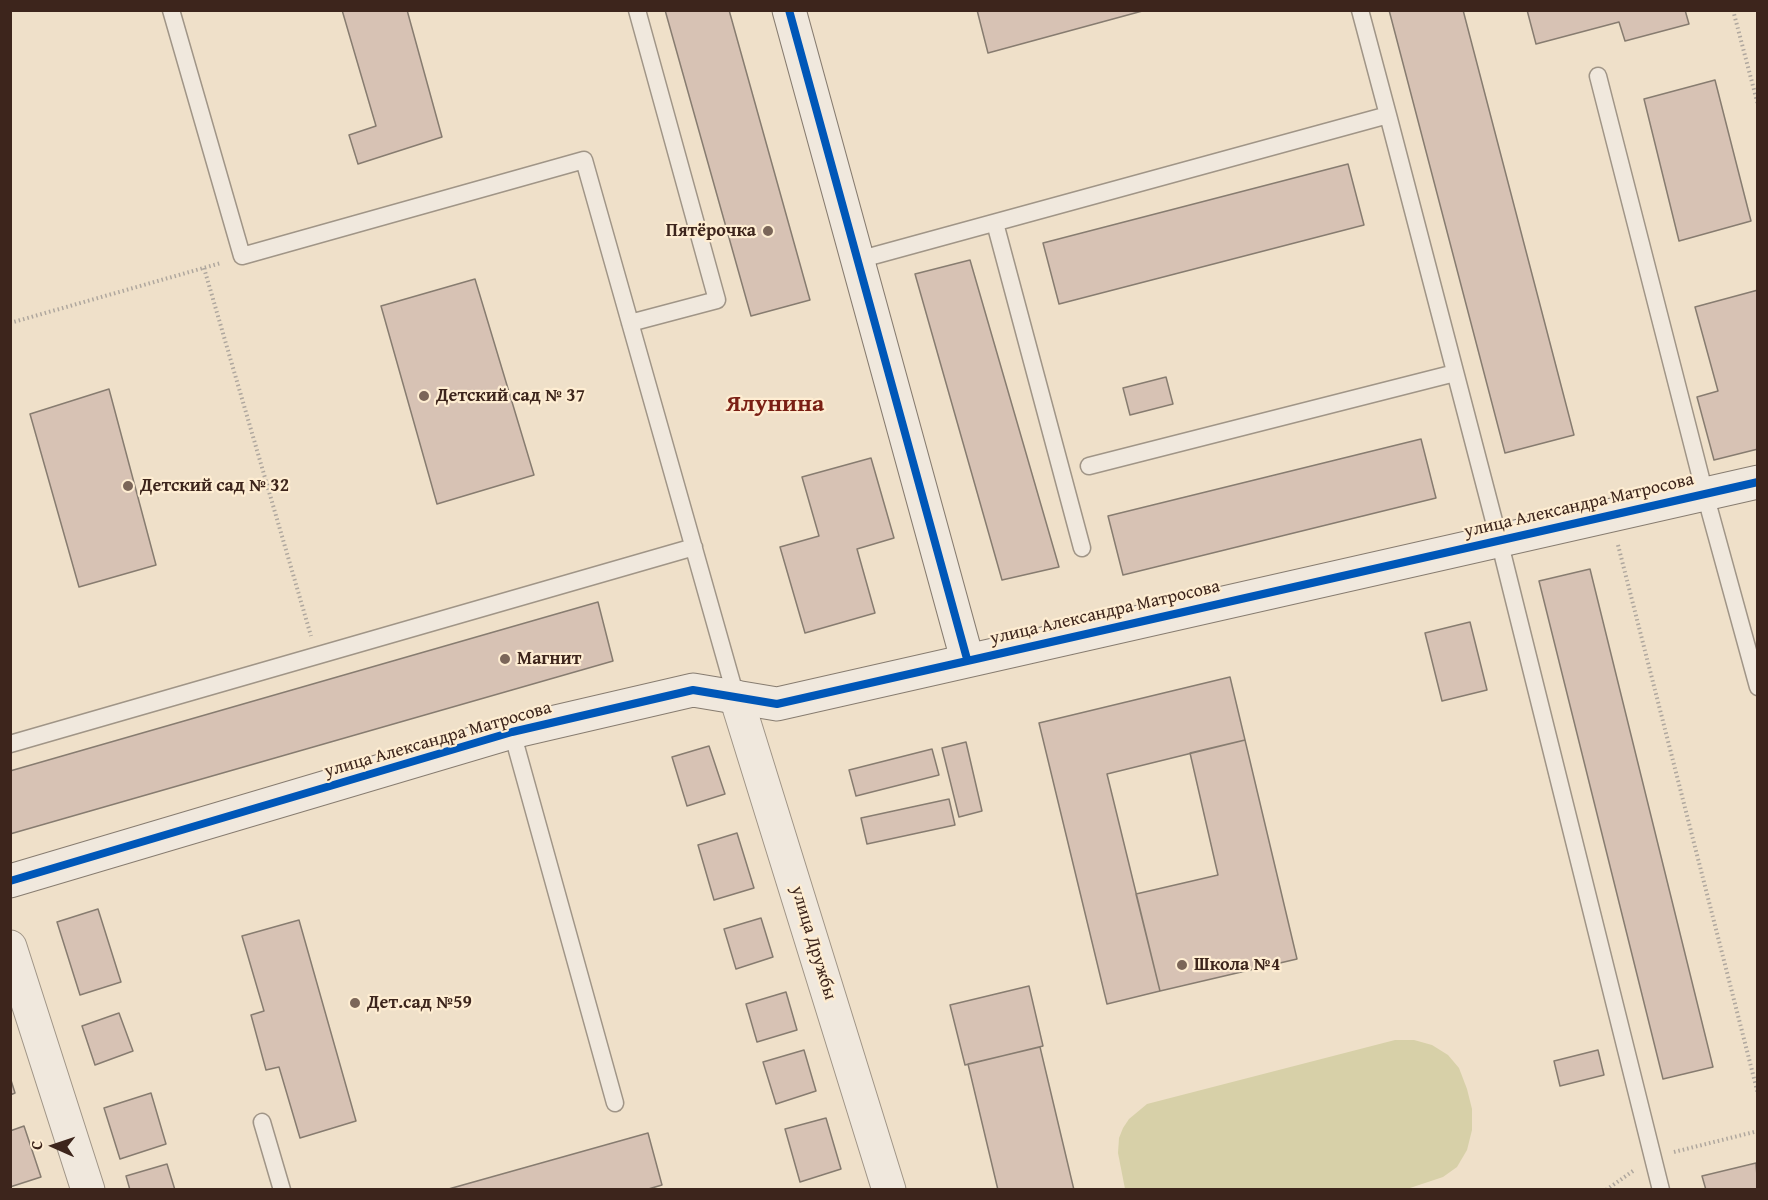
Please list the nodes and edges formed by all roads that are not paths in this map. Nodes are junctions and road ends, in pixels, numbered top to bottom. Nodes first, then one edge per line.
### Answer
1 (171, 10) edge
2 (637, 10) edge
3 (789, 10) edge
4 (1360, 10) edge
5 (1598, 76) dead end
6 (1388, 115) junction
7 (995, 223) junction
8 (858, 260) junction
9 (630, 323) junction
10 (1455, 373) junction
11 (1089, 466) dead end
12 (1758, 482) edge
13 (1705, 494) junction
14 (1499, 540) junction
15 (694, 547) junction
16 (1082, 548) dead end
17 (967, 659) junction
18 (1758, 687) edge
19 (736, 697) junction
20 (512, 732) junction
21 (10, 744) edge
22 (10, 881) edge
23 (10, 947) edge
24 (615, 1102) dead end
25 (262, 1122) dead end
26 (884, 1188) edge
27 (87, 1190) edge
28 (282, 1190) edge
29 (1661, 1190) edge

1 - 9 lane
2 - 9 lane
3 - 8 street
4 - 6 lane
5 - 13 lane
6 - 7 lane
6 - 10 lane
7 - 8 lane
7 - 16 lane
8 - 17 street
9 - 15 lane
10 - 11 lane
10 - 14 lane
12 - 13 street, улица Александра Матросова
13 - 14 street, улица Александра Матросова
13 - 18 lane
14 - 17 street, улица Александра Матросова
14 - 29 lane
15 - 19 lane
15 - 21 lane
17 - 19 street, улица Александра Матросова
19 - 20 street, улица Александра Матросова
19 - 26 street, улица Дружбы
20 - 22 street, улица Александра Матросова
20 - 24 lane
23 - 27 street
25 - 28 lane

